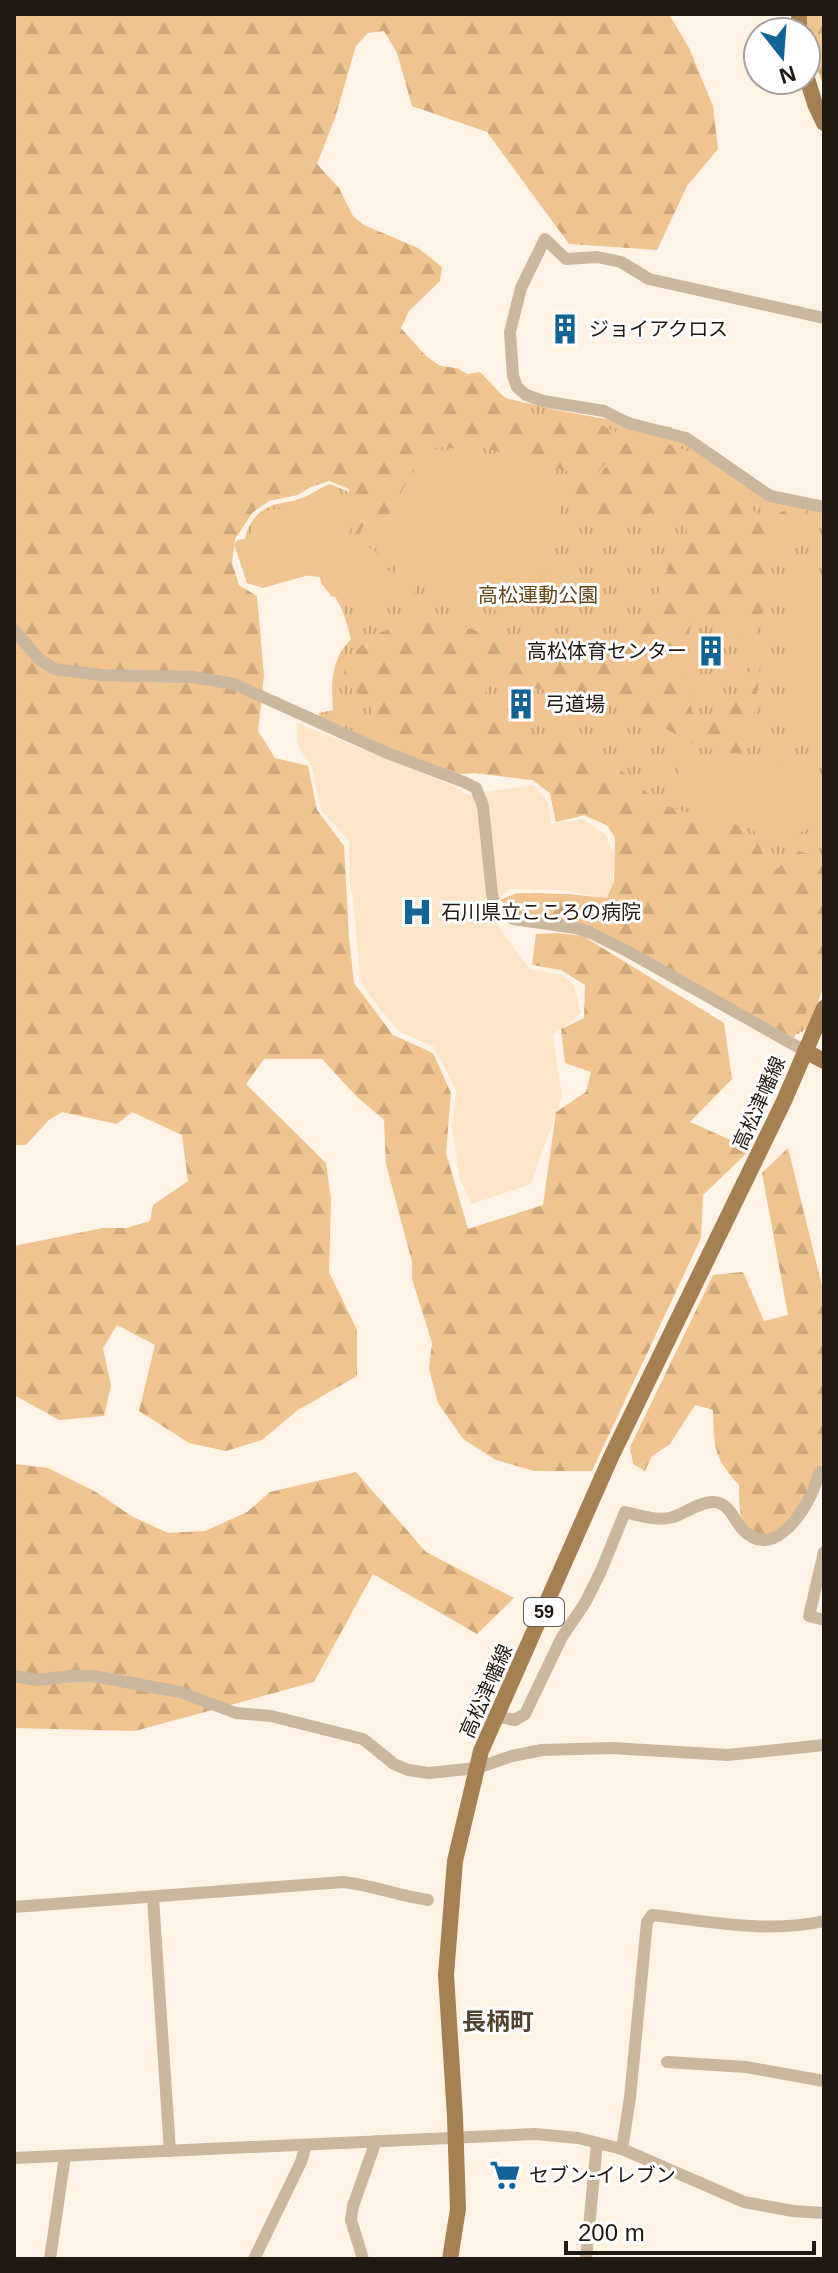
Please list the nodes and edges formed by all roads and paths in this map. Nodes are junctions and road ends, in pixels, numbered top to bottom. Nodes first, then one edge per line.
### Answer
1 (814, 96) edge
2 (824, 123) edge
3 (824, 318) edge
4 (824, 507) edge
5 (14, 630) edge
6 (824, 1008) edge
7 (805, 1051) junction
8 (824, 1061) edge
9 (824, 1471) edge
10 (824, 1552) edge
11 (824, 1620) edge
12 (14, 1676) edge
13 (495, 1716) junction
14 (824, 1745) edge
15 (477, 1768) junction
16 (153, 1898) junction
17 (428, 1900) dead end
18 (14, 1907) edge
19 (824, 1921) edge
20 (667, 2062) dead end
21 (824, 2081) edge
22 (456, 2138) junction
23 (376, 2141) junction
24 (597, 2143) junction
25 (306, 2145) junction
26 (622, 2149) junction
27 (170, 2151) junction
28 (65, 2156) junction
29 (14, 2158) edge
30 (824, 2213) edge
31 (50, 2259) edge
32 (254, 2259) edge
33 (363, 2259) edge
34 (450, 2259) edge
35 (586, 2259) edge

1 - 2 main road
3 - 4 street
5 - 7 street
6 - 7 main road, 高松津幡線 / 59
7 - 8 main road
7 - 13 main road, 高松津幡線 / 59
9 - 13 street
10 - 11 street
12 - 15 street
13 - 15 main road, 高松津幡線 / 59
14 - 15 street
15 - 22 main road, 高松津幡線 / 59
16 - 17 street
16 - 18 street
16 - 27 street
19 - 26 street
20 - 21 street
22 - 23 street
22 - 24 street
22 - 34 main road, 高松津幡線 / 59
23 - 25 street
23 - 33 street
24 - 26 street
24 - 35 street
25 - 27 street
25 - 32 street
26 - 30 street
27 - 28 street
28 - 29 street
28 - 31 street

